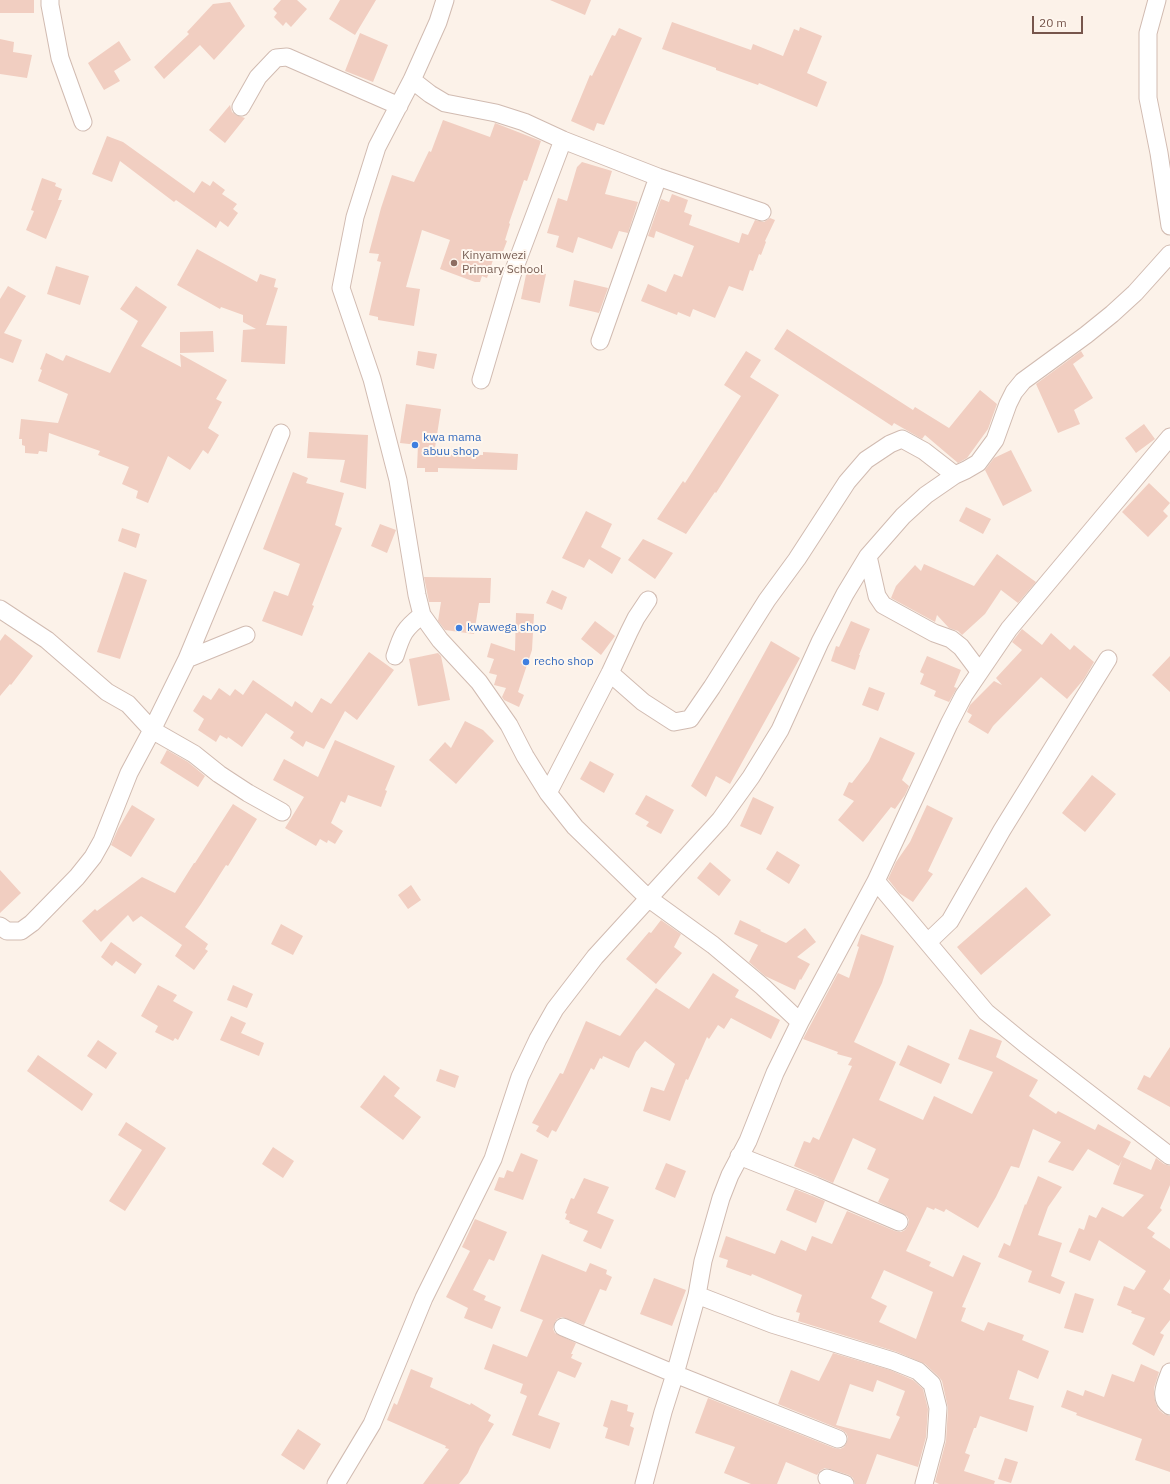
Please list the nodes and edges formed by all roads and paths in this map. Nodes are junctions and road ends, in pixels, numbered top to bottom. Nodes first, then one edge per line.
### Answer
1 (50, 0) edge
2 (445, 0) edge
3 (1157, 0) edge
4 (412, 80) junction
5 (398, 106) junction
6 (241, 107) dead end
7 (83, 122) dead end
8 (563, 140) junction
9 (658, 177) junction
10 (762, 212) dead end
11 (1170, 226) edge
12 (1170, 254) edge
13 (600, 341) dead end
14 (481, 380) dead end
15 (282, 433) dead end
16 (1170, 438) edge
17 (955, 475) junction
18 (868, 556) junction
19 (648, 600) dead end
20 (0, 609) edge
21 (422, 615) junction
22 (246, 635) dead end
23 (395, 656) dead end
24 (187, 659) junction
25 (1108, 659) dead end
26 (979, 671) junction
27 (610, 673) junction
28 (152, 730) junction
29 (548, 793) junction
30 (282, 812) dead end
31 (876, 881) junction
32 (648, 898) junction
33 (0, 926) edge
34 (928, 942) junction
35 (800, 1022) junction
36 (739, 1156) junction
37 (1170, 1156) edge
38 (899, 1222) dead end
39 (697, 1294) junction
40 (563, 1327) dead end
41 (1170, 1372) edge
42 (675, 1374) junction
43 (1170, 1406) edge
44 (838, 1440) dead end
45 (827, 1478) dead end
46 (336, 1484) edge
47 (644, 1484) edge
48 (845, 1484) edge
49 (924, 1484) edge

1 - 7 street
2 - 4 street
3 - 11 street
4 - 5 street
4 - 8 street
5 - 6 street
5 - 21 street
8 - 9 street
8 - 14 street
9 - 10 street
9 - 13 street
12 - 17 street
15 - 24 street
16 - 26 street
17 - 18 street
17 - 27 street
18 - 26 street
18 - 32 street
19 - 27 street
20 - 28 street
21 - 23 street
21 - 29 street
22 - 24 street
24 - 28 street
25 - 34 street
26 - 31 street
27 - 29 street
28 - 30 street
28 - 33 street
29 - 32 street
31 - 34 street
31 - 35 street
32 - 35 street
32 - 46 street
34 - 37 street
35 - 36 street
36 - 38 street
36 - 39 street
39 - 42 street
39 - 49 street
40 - 42 street
41 - 43 street
42 - 44 street
42 - 47 street
45 - 48 street

